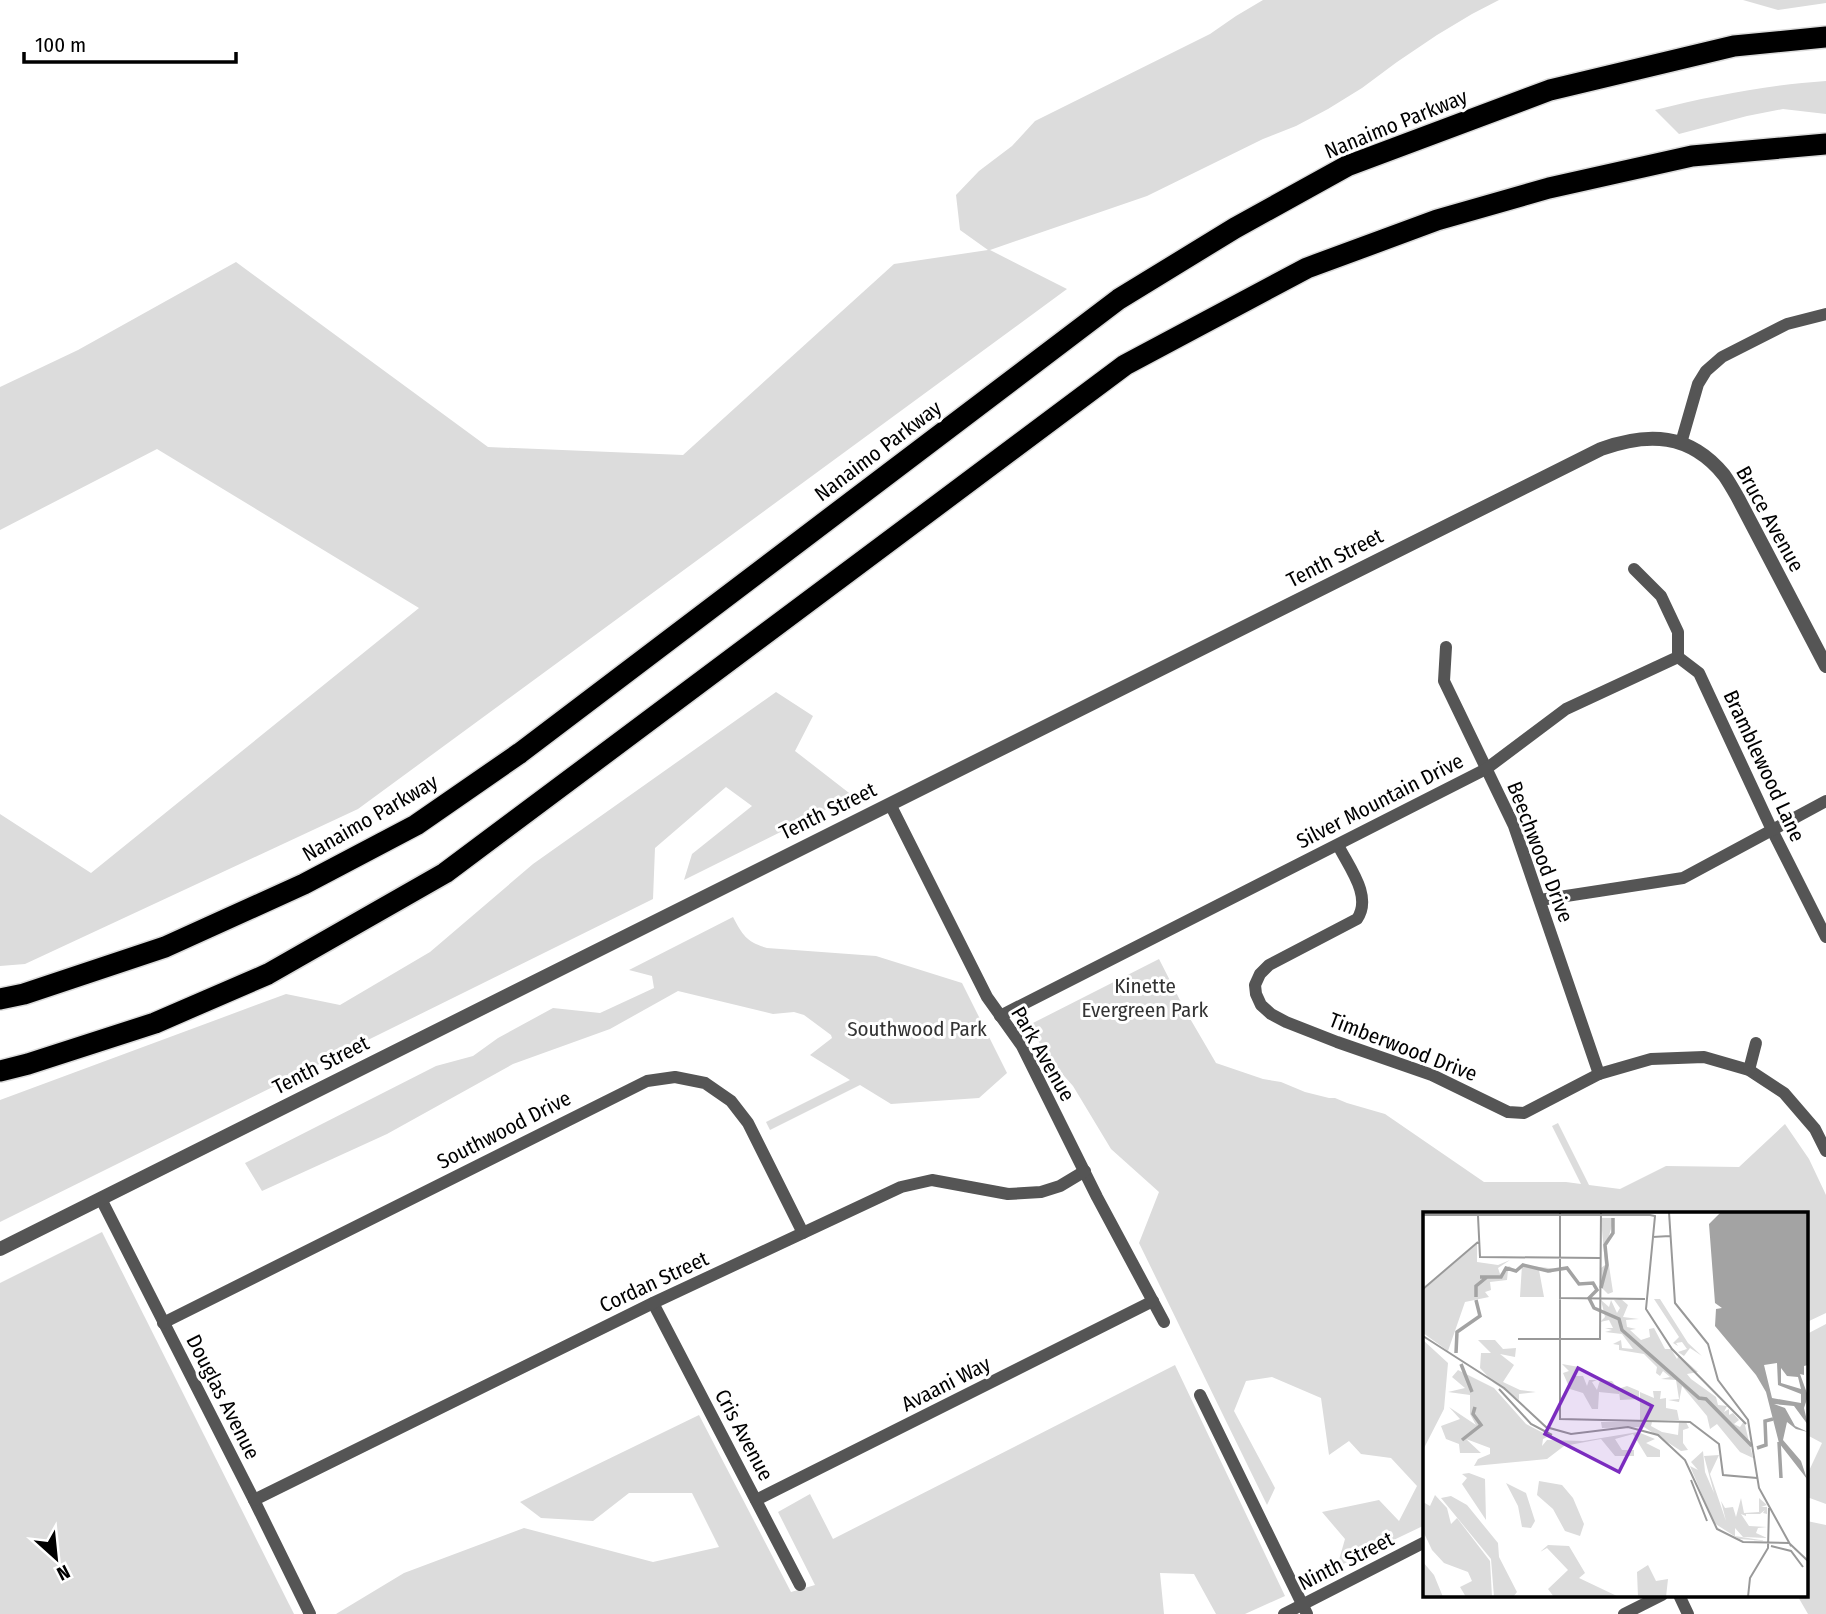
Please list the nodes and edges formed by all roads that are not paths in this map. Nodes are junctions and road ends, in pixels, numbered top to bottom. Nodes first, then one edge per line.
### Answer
1 (1826, 37) edge
2 (1826, 144) edge
3 (1826, 314) edge
4 (1681, 443) junction
5 (1634, 569) dead end
6 (1447, 647) dead end
7 (1678, 657) junction
8 (1826, 667) edge
9 (1486, 769) junction
10 (1826, 802) edge
11 (890, 804) junction
12 (1772, 830) junction
13 (1338, 845) junction
14 (1540, 900) junction
15 (1826, 937) edge
16 (0, 999) edge
17 (1000, 1016) junction
18 (1756, 1043) dead end
19 (1749, 1070) junction
20 (0, 1071) edge
21 (1599, 1074) junction
22 (1826, 1151) edge
23 (1085, 1171) junction
24 (101, 1199) junction
25 (803, 1233) junction
26 (0, 1249) edge
27 (1153, 1301) junction
28 (653, 1303) junction
29 (1164, 1322) dead end
30 (163, 1323) junction
31 (1200, 1395) dead end
32 (254, 1500) junction
33 (756, 1500) junction
34 (1423, 1543) edge
35 (800, 1585) dead end
36 (1660, 1596) edge
37 (1679, 1596) edge
38 (1305, 1609) edge
39 (310, 1614) edge
40 (1283, 1614) edge
41 (1624, 1614) edge
42 (1688, 1614) edge

1 - 16 highway, Nanaimo Parkway
2 - 20 highway
3 - 4 street
4 - 8 street, Bruce Avenue
4 - 11 street, Tenth Street
5 - 7 street
6 - 9 street, Beechwood Drive
7 - 9 street, Silver Mountain Drive
7 - 12 street, Bramblewood Lane
9 - 13 street, Silver Mountain Drive
9 - 14 street, Beechwood Drive
10 - 12 street
11 - 17 street, Park Avenue
11 - 24 street, Tenth Street
12 - 14 street
12 - 15 street, Bramblewood Lane
13 - 17 street, Silver Mountain Drive
13 - 21 street, Timberwood Drive
14 - 21 street, Beechwood Drive
17 - 23 street, Park Avenue
18 - 19 street
19 - 21 street, Timberwood Drive
19 - 22 street, Timberwood Drive
23 - 25 street, Cordan Street
23 - 27 street, Park Avenue
24 - 26 street, Tenth Street
24 - 30 street, Douglas Avenue
25 - 28 street, Cordan Street
25 - 30 street, Southwood Drive
27 - 29 street, Park Avenue
27 - 33 street, Avaani Way
28 - 32 street, Cordan Street
28 - 33 street, Cris Avenue
30 - 32 street, Douglas Avenue
31 - 38 street
32 - 39 street, Douglas Avenue
33 - 35 street, Cris Avenue
34 - 38 street, Ninth Street
36 - 41 street
37 - 42 street
38 - 40 street, Ninth Street

